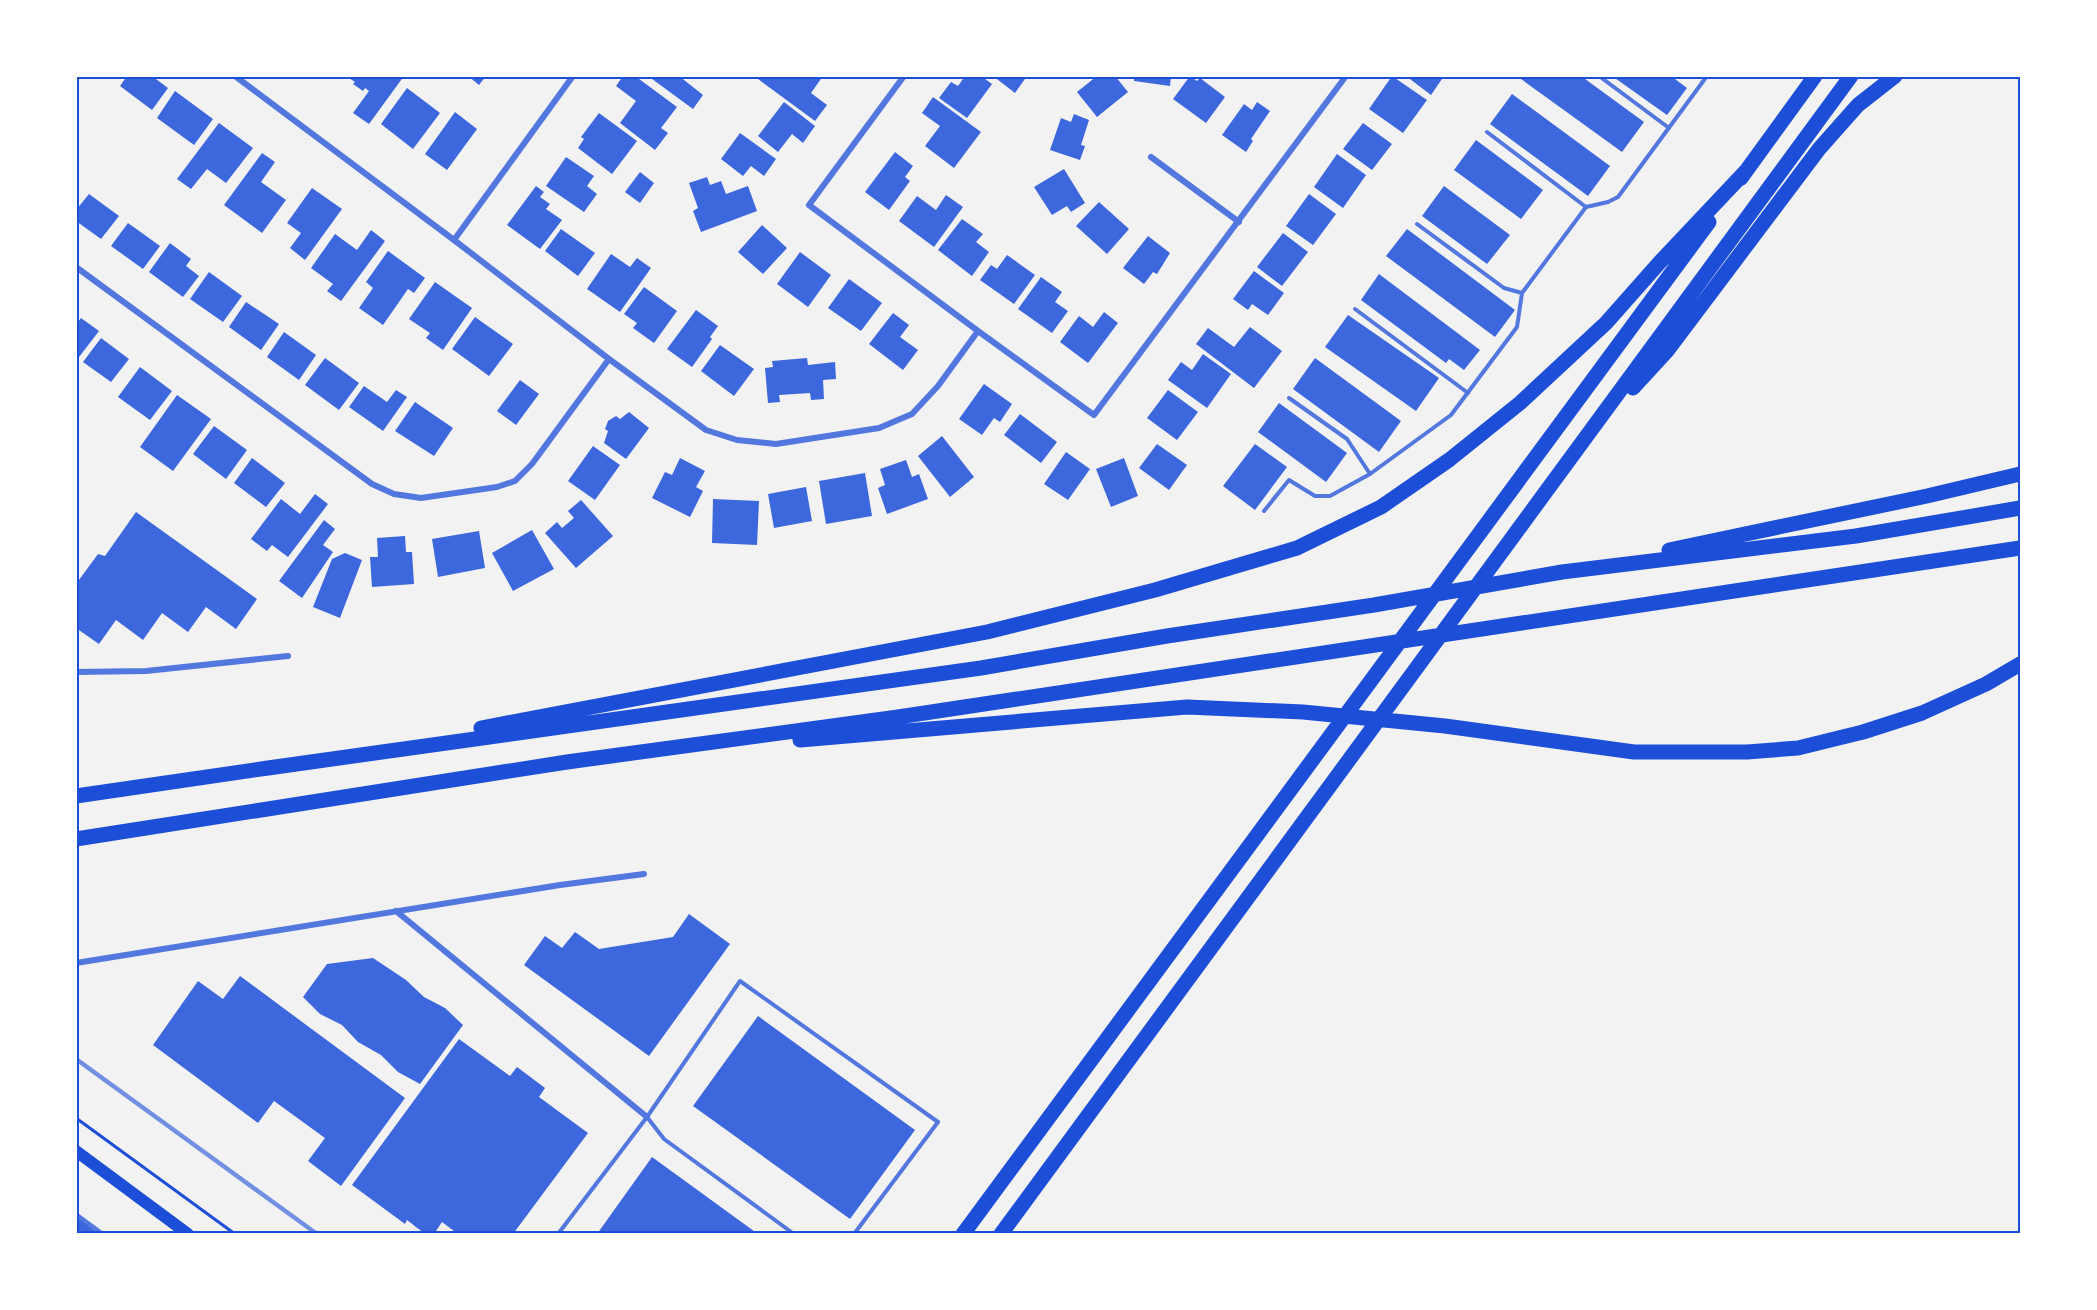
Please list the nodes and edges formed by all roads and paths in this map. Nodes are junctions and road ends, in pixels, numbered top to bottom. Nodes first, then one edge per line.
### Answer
1 (235, 76) edge
2 (573, 76) edge
3 (904, 76) edge
4 (1346, 76) edge
5 (1599, 76) edge
6 (1707, 76) edge
7 (1815, 76) edge
8 (1851, 76) edge
9 (1895, 76) edge
10 (1669, 128) junction
11 (1486, 132) dead end
12 (1151, 157) dead end
13 (1746, 171) junction
14 (1586, 207) junction
15 (1239, 222) junction
16 (1417, 224) dead end
17 (454, 240) junction
18 (76, 267) edge
19 (1522, 293) junction
20 (1355, 309) dead end
21 (978, 331) junction
22 (609, 360) junction
23 (1468, 393) junction
24 (1289, 398) dead end
25 (1580, 446) junction
26 (1370, 474) junction
27 (2020, 474) edge
28 (2020, 508) edge
29 (1264, 511) dead end
30 (2020, 548) edge
31 (1562, 572) junction
32 (288, 656) dead end
33 (2020, 664) edge
34 (76, 672) edge
35 (567, 762) junction
36 (268, 768) junction
37 (76, 796) edge
38 (76, 839) edge
39 (644, 874) dead end
40 (396, 911) junction
41 (76, 963) edge
42 (647, 1117) junction
43 (76, 1118) edge
44 (76, 1151) edge
45 (76, 1214) edge
46 (103, 1233) edge
47 (188, 1233) edge
48 (235, 1233) edge
49 (558, 1233) edge
50 (794, 1233) edge
51 (854, 1233) edge
52 (963, 1233) edge
53 (1001, 1233) edge

1 - 17 street
2 - 17 street
3 - 21 street
4 - 15 street
5 - 10 lane
6 - 10 lane
7 - 13 highway
8 - 25 highway
9 - 25 highway
10 - 14 lane
11 - 14 lane
12 - 15 street
13 - 36 highway
13 - 52 highway
14 - 19 lane
15 - 21 street
16 - 19 lane
17 - 22 street
18 - 22 street
19 - 23 lane
20 - 23 lane
21 - 22 street
23 - 26 lane
24 - 26 lane
25 - 53 highway
26 - 29 lane
27 - 31 highway
28 - 31 highway
30 - 35 highway
31 - 36 highway
32 - 34 street
33 - 35 highway
35 - 38 highway
36 - 37 highway
39 - 40 street
40 - 41 street
40 - 42 street
42 - 49 lane
42 - 50 lane
42 - 51 lane
43 - 48 path
44 - 47 main road
45 - 46 lane

